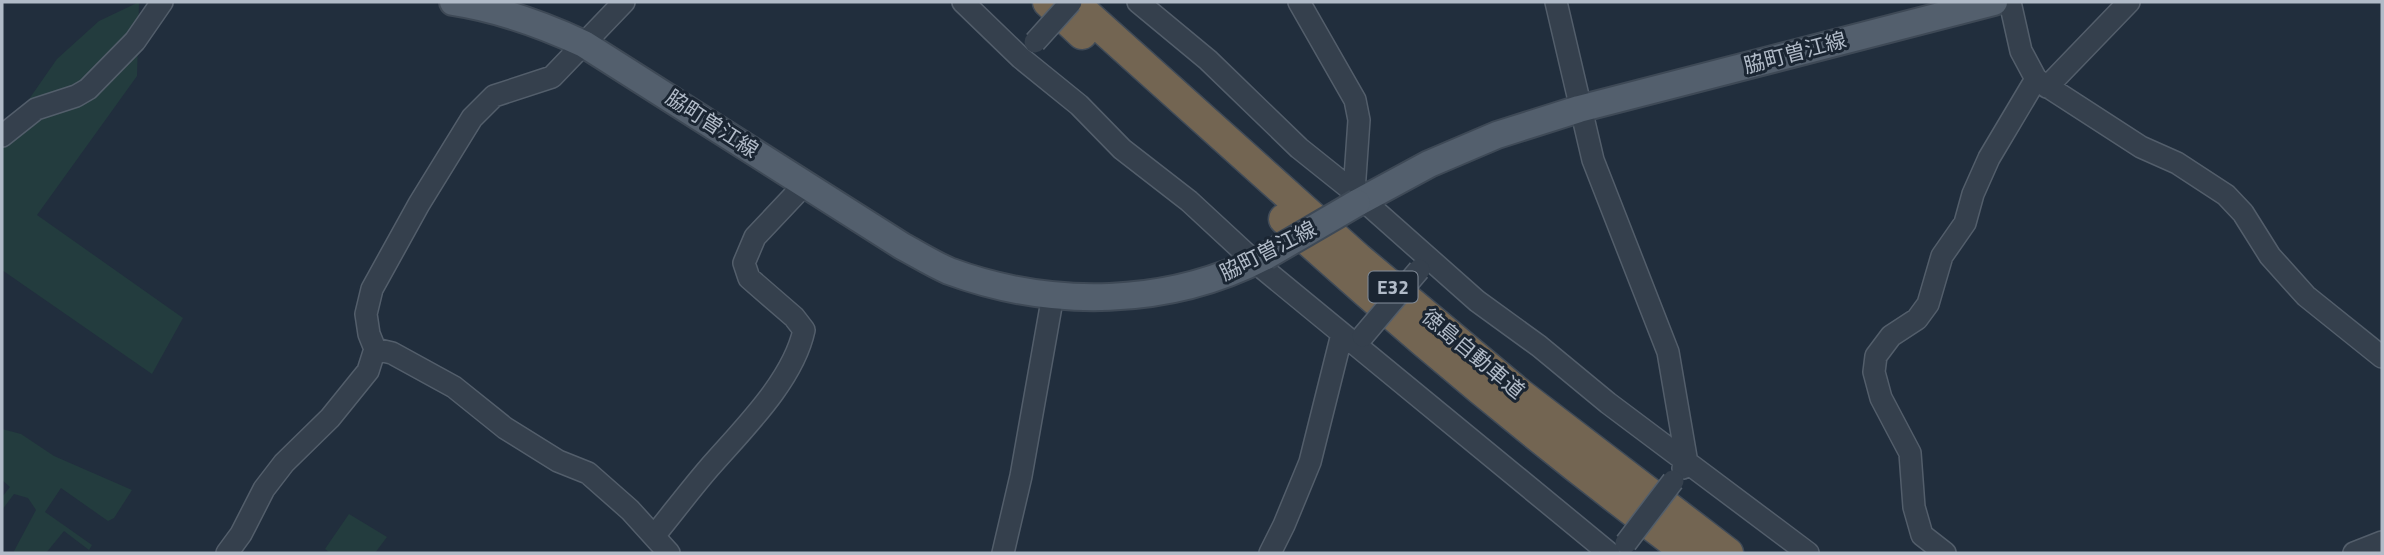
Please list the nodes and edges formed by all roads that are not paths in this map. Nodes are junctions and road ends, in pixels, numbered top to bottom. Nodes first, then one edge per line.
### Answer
1 (162, 2) edge
2 (453, 2) edge
3 (624, 2) edge
4 (963, 2) edge
5 (1048, 2) edge
6 (1072, 2) edge
7 (1138, 2) edge
8 (1299, 2) edge
9 (1556, 2) edge
10 (1994, 2) edge
11 (2010, 2) edge
12 (2129, 2) edge
13 (584, 44) junction
14 (1028, 50) junction
15 (2042, 83) junction
16 (1580, 109) junction
17 (2, 136) edge
18 (805, 184) junction
19 (1357, 198) junction
20 (1261, 259) junction
21 (1423, 265) junction
22 (1053, 296) junction
23 (1354, 339) junction
24 (375, 349) junction
25 (2382, 357) edge
26 (1687, 463) junction
27 (654, 536) junction
28 (2382, 545) edge
29 (1618, 550) edge
30 (227, 553) edge
31 (670, 553) edge
32 (1003, 553) edge
33 (1270, 553) edge
34 (1688, 553) edge
35 (1728, 553) edge
36 (1808, 553) edge
37 (1945, 553) edge
38 (2354, 553) edge

1 - 17 street
2 - 13 main road, 脇町曽江線
3 - 13 street
4 - 14 street
5 - 34 highway, 徳島自動車道 / E32
6 - 14 street, bridge
6 - 35 highway, 徳島自動車道 / E32
7 - 19 street
8 - 19 street
9 - 16 street
10 - 16 main road, 脇町曽江線
11 - 15 street
12 - 15 street
13 - 18 main road, 脇町曽江線
13 - 24 street
14 - 20 street
15 - 25 street
15 - 37 street
16 - 19 main road, 脇町曽江線
16 - 26 street
18 - 22 main road, 脇町曽江線
18 - 27 street
19 - 20 main road, 脇町曽江線, bridge
19 - 21 street
20 - 22 main road, 脇町曽江線
20 - 23 street
21 - 23 street, bridge
21 - 26 street
22 - 32 street
23 - 29 street
23 - 33 street
24 - 27 street
24 - 30 street
26 - 29 street, bridge
26 - 36 street
27 - 31 street
28 - 38 street

